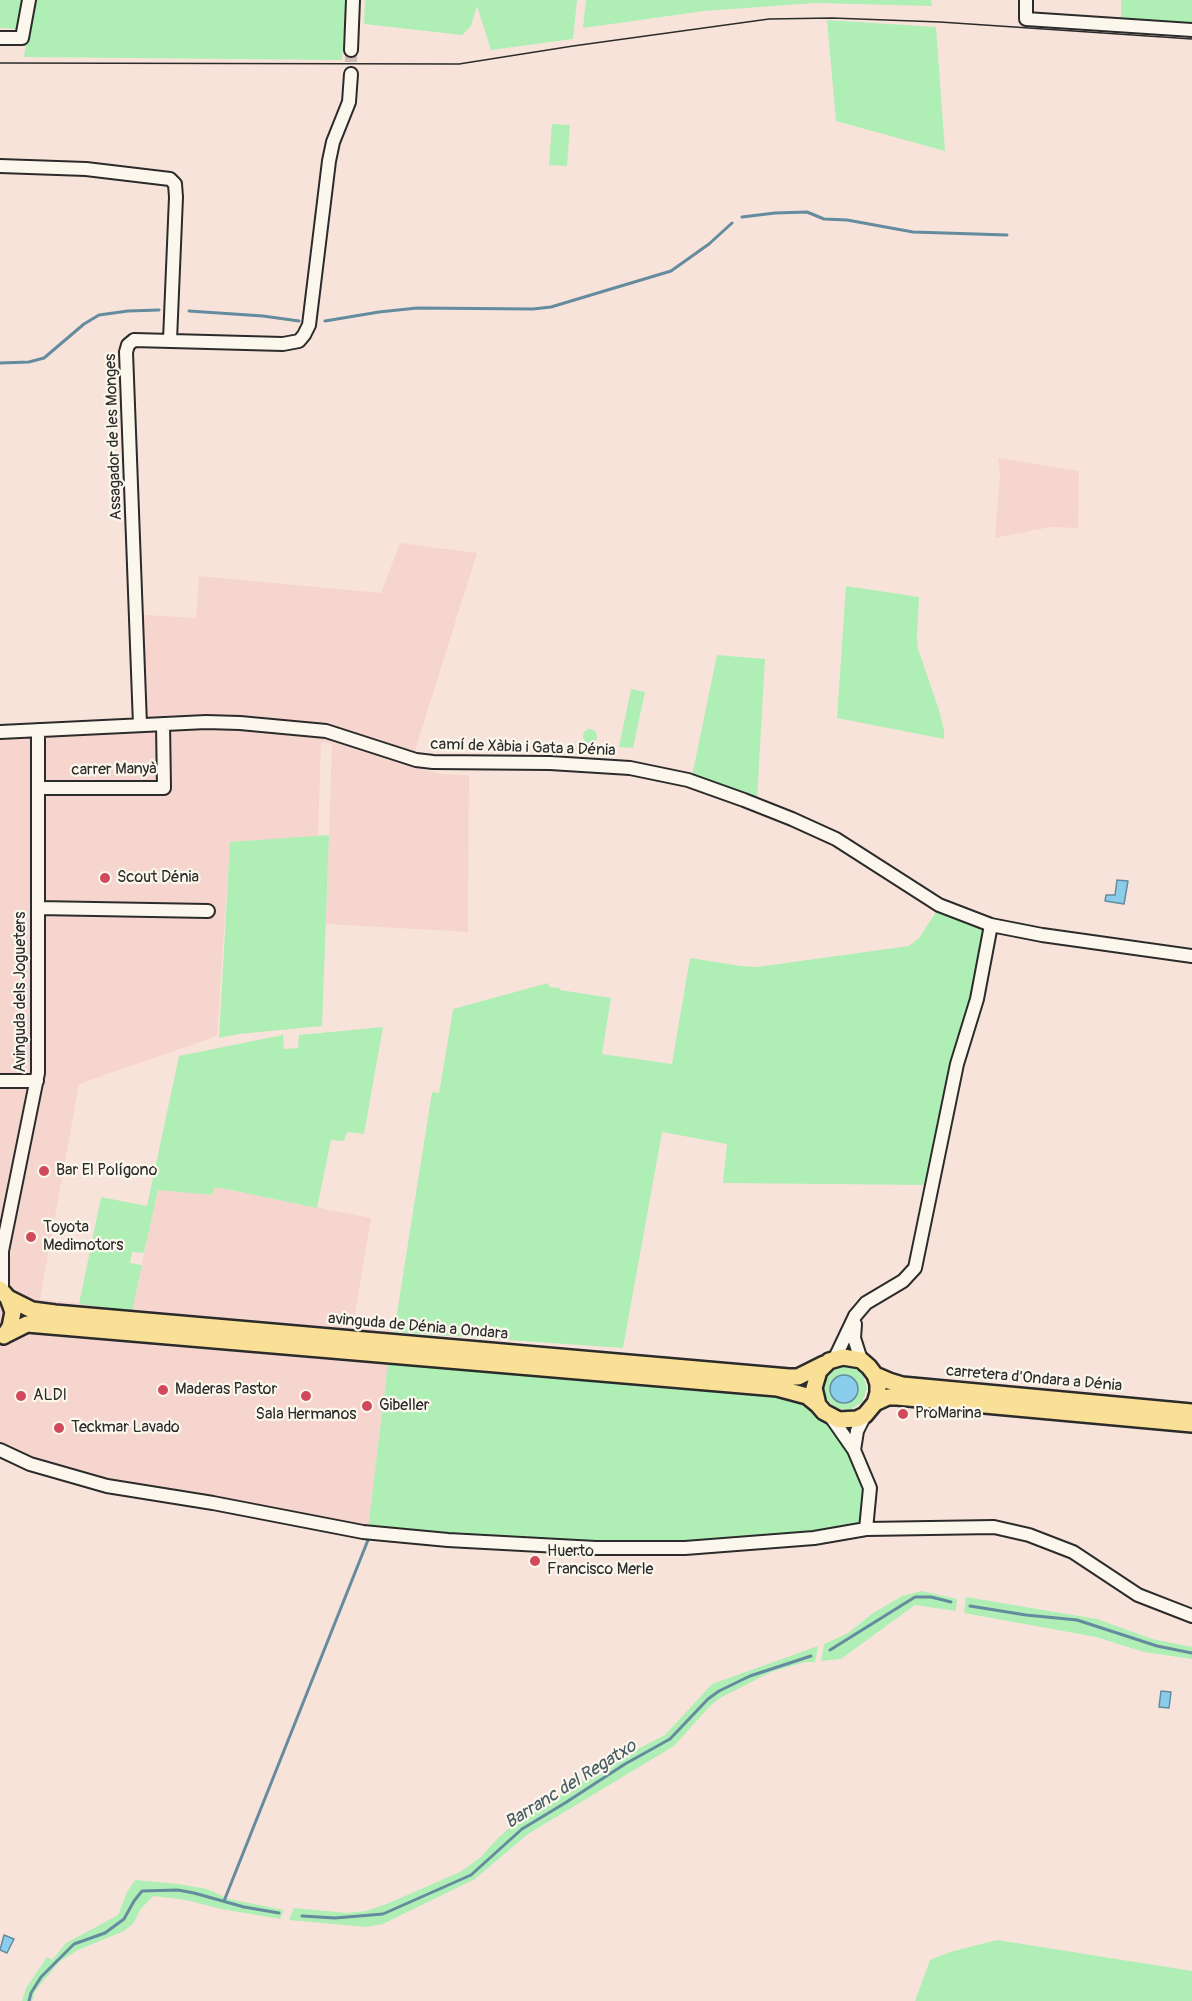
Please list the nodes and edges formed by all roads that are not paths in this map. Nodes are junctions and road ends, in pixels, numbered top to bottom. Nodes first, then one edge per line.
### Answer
1 (29, 0) edge
2 (353, 0) edge
3 (1026, 0) edge
4 (1192, 30) edge
5 (0, 38) edge
6 (351, 50) tunnel mouth
7 (351, 74) tunnel mouth
8 (0, 166) edge
9 (170, 340) junction
10 (163, 723) junction
11 (140, 725) junction
12 (38, 730) junction
13 (0, 732) edge
14 (39, 788) junction
15 (38, 908) junction
16 (208, 911) dead end
17 (991, 925) junction
18 (1192, 956) edge
19 (0, 1081) edge
20 (37, 1081) junction
21 (1, 1253) edge
22 (3, 1293) edge
23 (855, 1316) junction
24 (3, 1337) edge
25 (861, 1360) junction
26 (830, 1361) junction
27 (875, 1375) junction
28 (818, 1405) junction
29 (870, 1409) junction
30 (1192, 1412) edge
31 (831, 1417) junction
32 (1192, 1424) edge
33 (0, 1450) edge
34 (854, 1450) junction
35 (867, 1529) junction
36 (1192, 1616) edge

1 - 5 street
2 - 6 street
3 - 4 street
7 - 9 street, Assagador de les Monges
8 - 9 street
9 - 11 street, Assagador de les Monges
10 - 11 street, camí de Xàbia i Gata a Dénia
10 - 14 street, carrer Manyà
10 - 17 street, camí de Xàbia i Gata a Dénia
11 - 12 street, camí de Xàbia i Gata a Dénia
12 - 13 street, camí de Xàbia i Gata a Dénia
12 - 14 street, Avinguda dels Jogueters
14 - 15 street, Avinguda dels Jogueters
15 - 16 street
15 - 20 street, Avinguda dels Jogueters
17 - 18 street, camí de Xàbia i Gata a Dénia
17 - 23 street
19 - 20 street
20 - 21 street, Avinguda dels Jogueters
21 - 22 street, Avinguda dels Jogueters
22 - 24 main road
22 - 26 main road, avinguda de Dénia a Ondara
23 - 25 street
23 - 26 street
24 - 28 main road, avinguda de Dénia a Ondara
25 - 26 main road
25 - 27 main road
26 - 28 main road
27 - 29 main road
27 - 30 main road, carretera d'Ondara a Dénia
28 - 31 main road
29 - 31 main road
29 - 32 main road, carretera d'Ondara a Dénia
29 - 34 street
31 - 34 street
33 - 35 street
34 - 35 street
35 - 36 street

